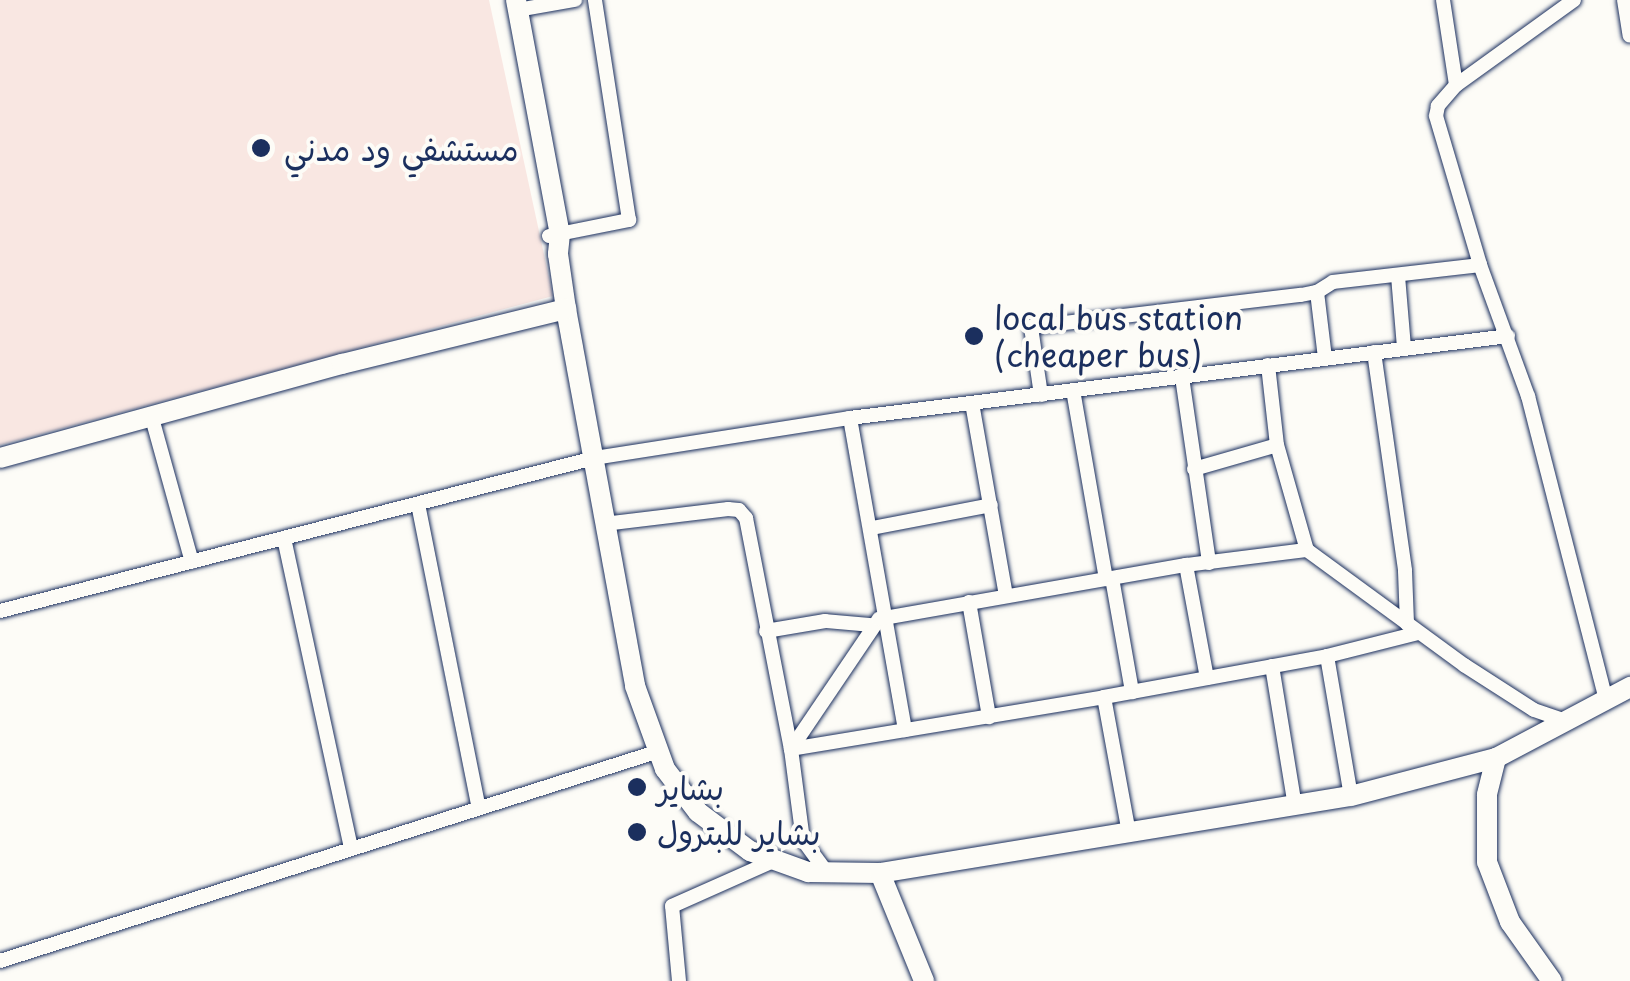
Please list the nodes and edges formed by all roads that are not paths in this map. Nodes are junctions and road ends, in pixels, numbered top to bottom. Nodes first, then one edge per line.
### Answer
1 (576, 0) edge
2 (595, 0) edge
3 (1443, 0) edge
4 (1574, 0) edge
5 (1624, 0) edge
6 (512, 3) edge
7 (1630, 36) edge
8 (1456, 85) junction
9 (556, 241) junction
10 (1480, 265) junction
11 (1398, 276) junction
12 (1317, 292) junction
13 (566, 309) junction
14 (1508, 336) junction
15 (1404, 348) junction
16 (1374, 352) junction
17 (1326, 358) junction
18 (1268, 366) junction
19 (1182, 378) junction
20 (1073, 390) junction
21 (1041, 395) junction
22 (972, 403) junction
23 (152, 418) junction
24 (850, 418) junction
25 (1277, 446) junction
26 (0, 458) edge
27 (594, 458) junction
28 (1194, 469) junction
29 (418, 504) junction
30 (991, 505) junction
31 (604, 524) junction
32 (872, 528) junction
33 (284, 538) junction
34 (1307, 550) junction
35 (192, 562) junction
36 (1209, 562) junction
37 (1186, 565) junction
38 (1109, 578) junction
39 (1006, 596) junction
40 (969, 602) junction
41 (0, 611) edge
42 (886, 616) junction
43 (871, 625) junction
44 (1412, 629) junction
45 (766, 631) junction
46 (1327, 656) junction
47 (1272, 666) junction
48 (1207, 678) junction
49 (1630, 687) edge
50 (1132, 692) junction
51 (1104, 697) junction
52 (1606, 700) junction
53 (989, 717) junction
54 (1564, 720) junction
55 (905, 730) junction
56 (791, 749) junction
57 (656, 752) junction
58 (1496, 758) junction
59 (1350, 796) junction
60 (1295, 806) junction
61 (479, 808) junction
62 (1129, 833) junction
63 (351, 847) junction
64 (771, 862) junction
65 (880, 872) junction
66 (828, 874) junction
67 (0, 961) edge
68 (680, 981) edge
69 (924, 981) edge
70 (1552, 981) edge

1 - 6 street
2 - 9 street
3 - 8 street
4 - 8 street
5 - 7 street
6 - 9 street
8 - 10 street
9 - 13 street
10 - 11 street
10 - 14 street
11 - 12 street
11 - 15 street
12 - 17 street
12 - 21 street
13 - 23 street
13 - 27 street
14 - 15 street
14 - 52 street
15 - 16 street
16 - 17 street
16 - 44 street
17 - 18 street
18 - 19 street
18 - 25 street
19 - 20 street
19 - 28 street
20 - 21 street
20 - 38 street
21 - 22 street
22 - 24 street
22 - 30 street
23 - 26 street
23 - 35 street
24 - 27 street
24 - 32 street
25 - 28 street
25 - 34 street
27 - 29 street
27 - 31 street
28 - 36 street
29 - 33 street
29 - 61 street
30 - 32 street
30 - 39 street
31 - 45 street
31 - 57 street
32 - 42 street
33 - 35 street
33 - 63 street
34 - 36 street
34 - 44 street
35 - 41 street
36 - 37 street
37 - 38 street
37 - 48 street
38 - 39 street
38 - 50 street
39 - 40 street
40 - 42 street
40 - 53 street
42 - 43 street
42 - 55 street
43 - 45 street
43 - 56 street
44 - 46 street
44 - 54 street
45 - 56 street
46 - 47 street
46 - 59 street
47 - 48 street
47 - 60 street
48 - 50 street
49 - 52 street
50 - 51 street
51 - 53 street
51 - 62 street
52 - 54 street
53 - 55 street
54 - 58 street
55 - 56 street
56 - 66 street
57 - 61 street
57 - 64 street
58 - 59 street
58 - 70 street
59 - 60 street
60 - 62 street
61 - 63 street
62 - 65 street
63 - 67 street
64 - 66 street
64 - 68 street
65 - 66 street
65 - 69 street

